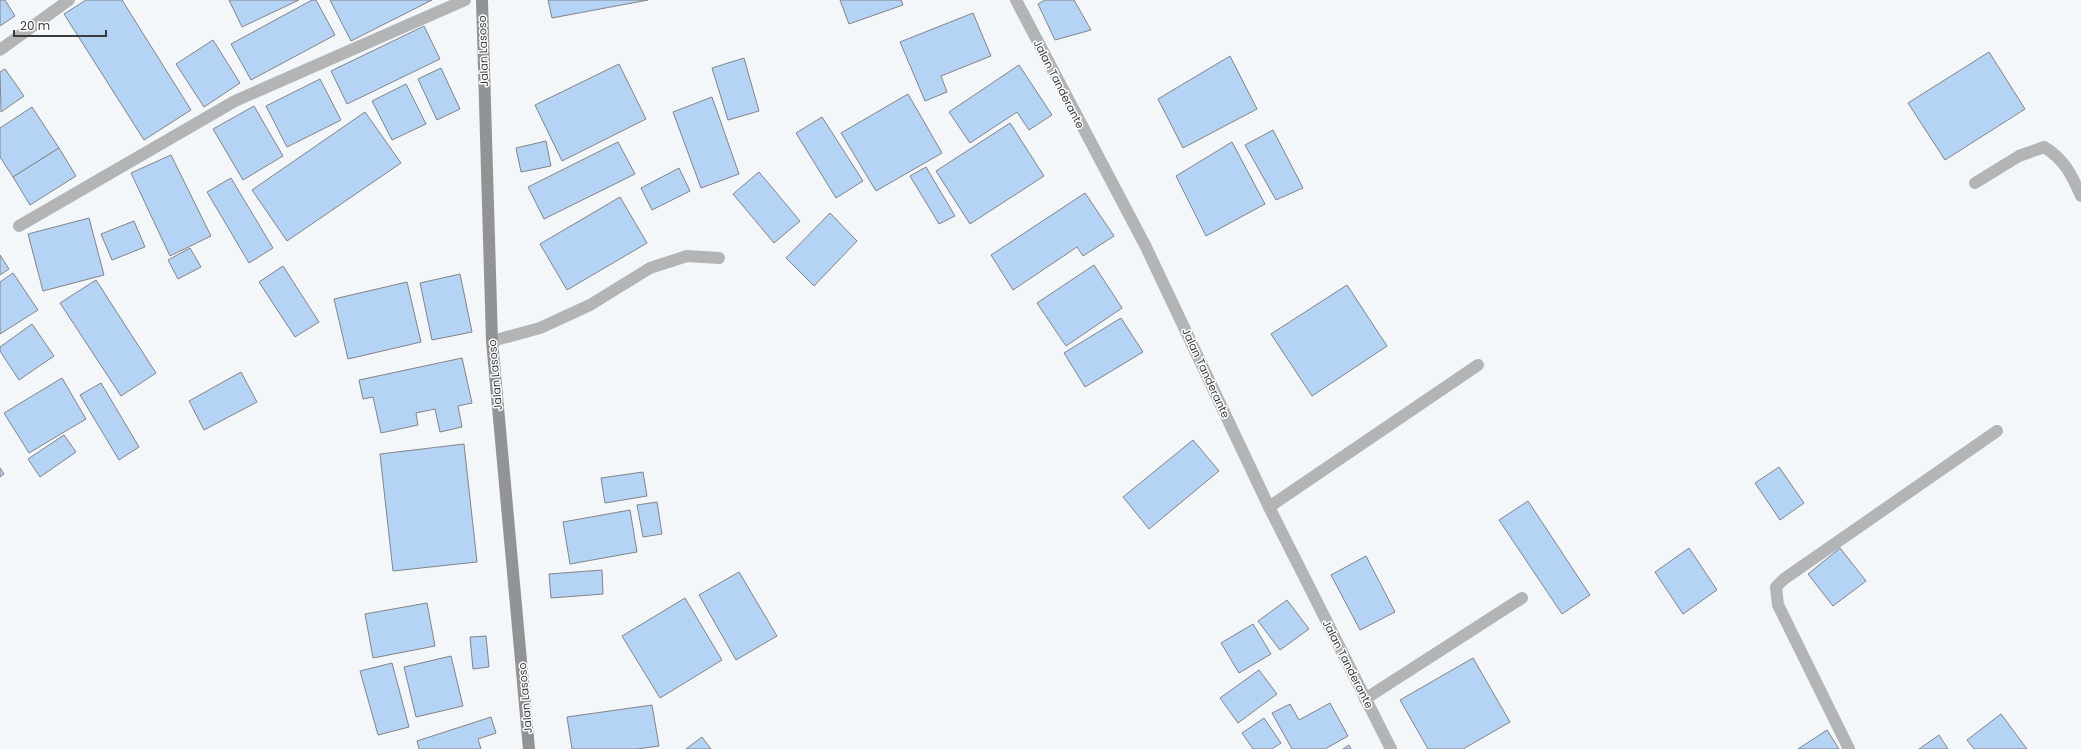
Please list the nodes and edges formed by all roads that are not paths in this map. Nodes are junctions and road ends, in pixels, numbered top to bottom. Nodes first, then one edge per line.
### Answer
1 (69, 0) edge
2 (465, 0) edge
3 (482, 0) edge
4 (1016, 0) edge
5 (0, 50) edge
6 (1975, 183) dead end
7 (2081, 196) edge
8 (19, 226) dead end
9 (719, 258) dead end
10 (492, 341) junction
11 (1478, 365) dead end
12 (1997, 431) dead end
13 (1269, 507) junction
14 (1522, 598) dead end
15 (1365, 698) junction
16 (529, 749) edge
17 (1391, 749) edge
18 (1849, 749) edge

1 - 5 street
2 - 8 street
3 - 10 street, Jalan Lasoso
4 - 13 street, Jalan Tanderante
6 - 7 street
9 - 10 street
10 - 16 street, Jalan Lasoso
11 - 13 street
12 - 18 street
13 - 15 street, Jalan Tanderante
14 - 15 street
15 - 17 street, Jalan Tanderante

